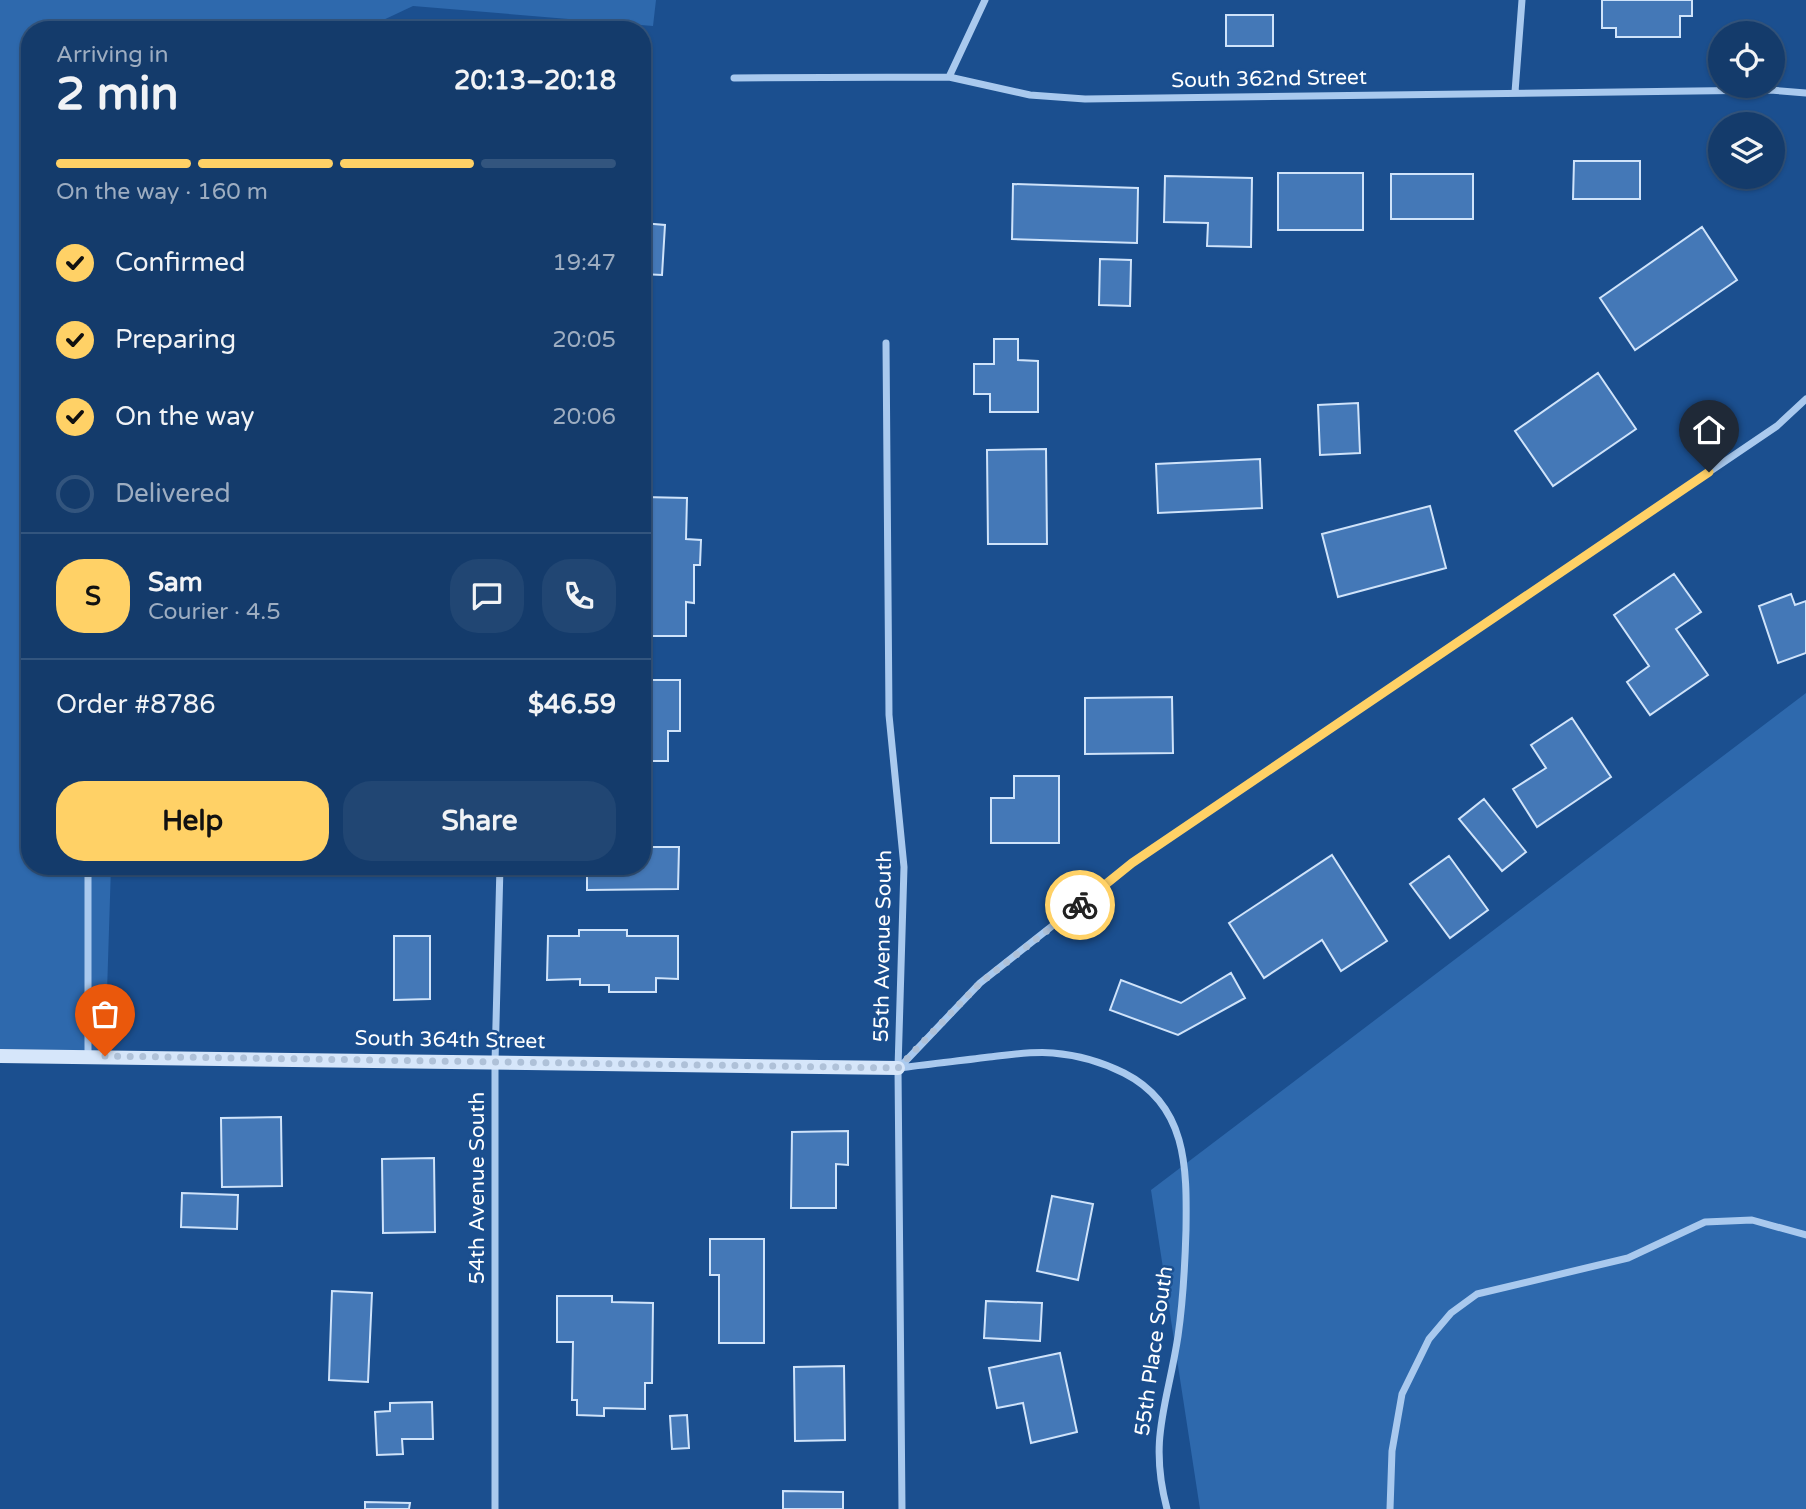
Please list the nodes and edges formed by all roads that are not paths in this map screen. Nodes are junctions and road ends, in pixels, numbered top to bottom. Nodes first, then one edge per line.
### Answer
1 (985, 0) edge
2 (1522, 0) edge
3 (949, 77) junction
4 (734, 78) dead end
5 (1515, 92) junction
6 (1806, 93) edge
7 (887, 343) dead end
8 (1806, 399) edge
9 (88, 875) edge
10 (500, 875) edge
11 (0, 1056) edge
12 (88, 1056) junction
13 (495, 1062) junction
14 (898, 1068) junction
15 (1806, 1235) edge
16 (495, 1509) edge
17 (902, 1509) edge
18 (1167, 1509) edge
19 (1390, 1509) edge

1 - 3 street
2 - 5 street
3 - 4 street, South 362nd Street
3 - 5 street, South 362nd Street
5 - 6 street, South 362nd Street
7 - 14 street, 55th Avenue South
8 - 14 street
9 - 12 street
10 - 13 street, 54th Avenue South
11 - 12 street, South 364th Street
12 - 13 street, South 364th Street
13 - 14 street, South 364th Street
13 - 16 street, 54th Avenue South
14 - 17 street, 55th Avenue South
14 - 18 street, 55th Place South
15 - 19 street

